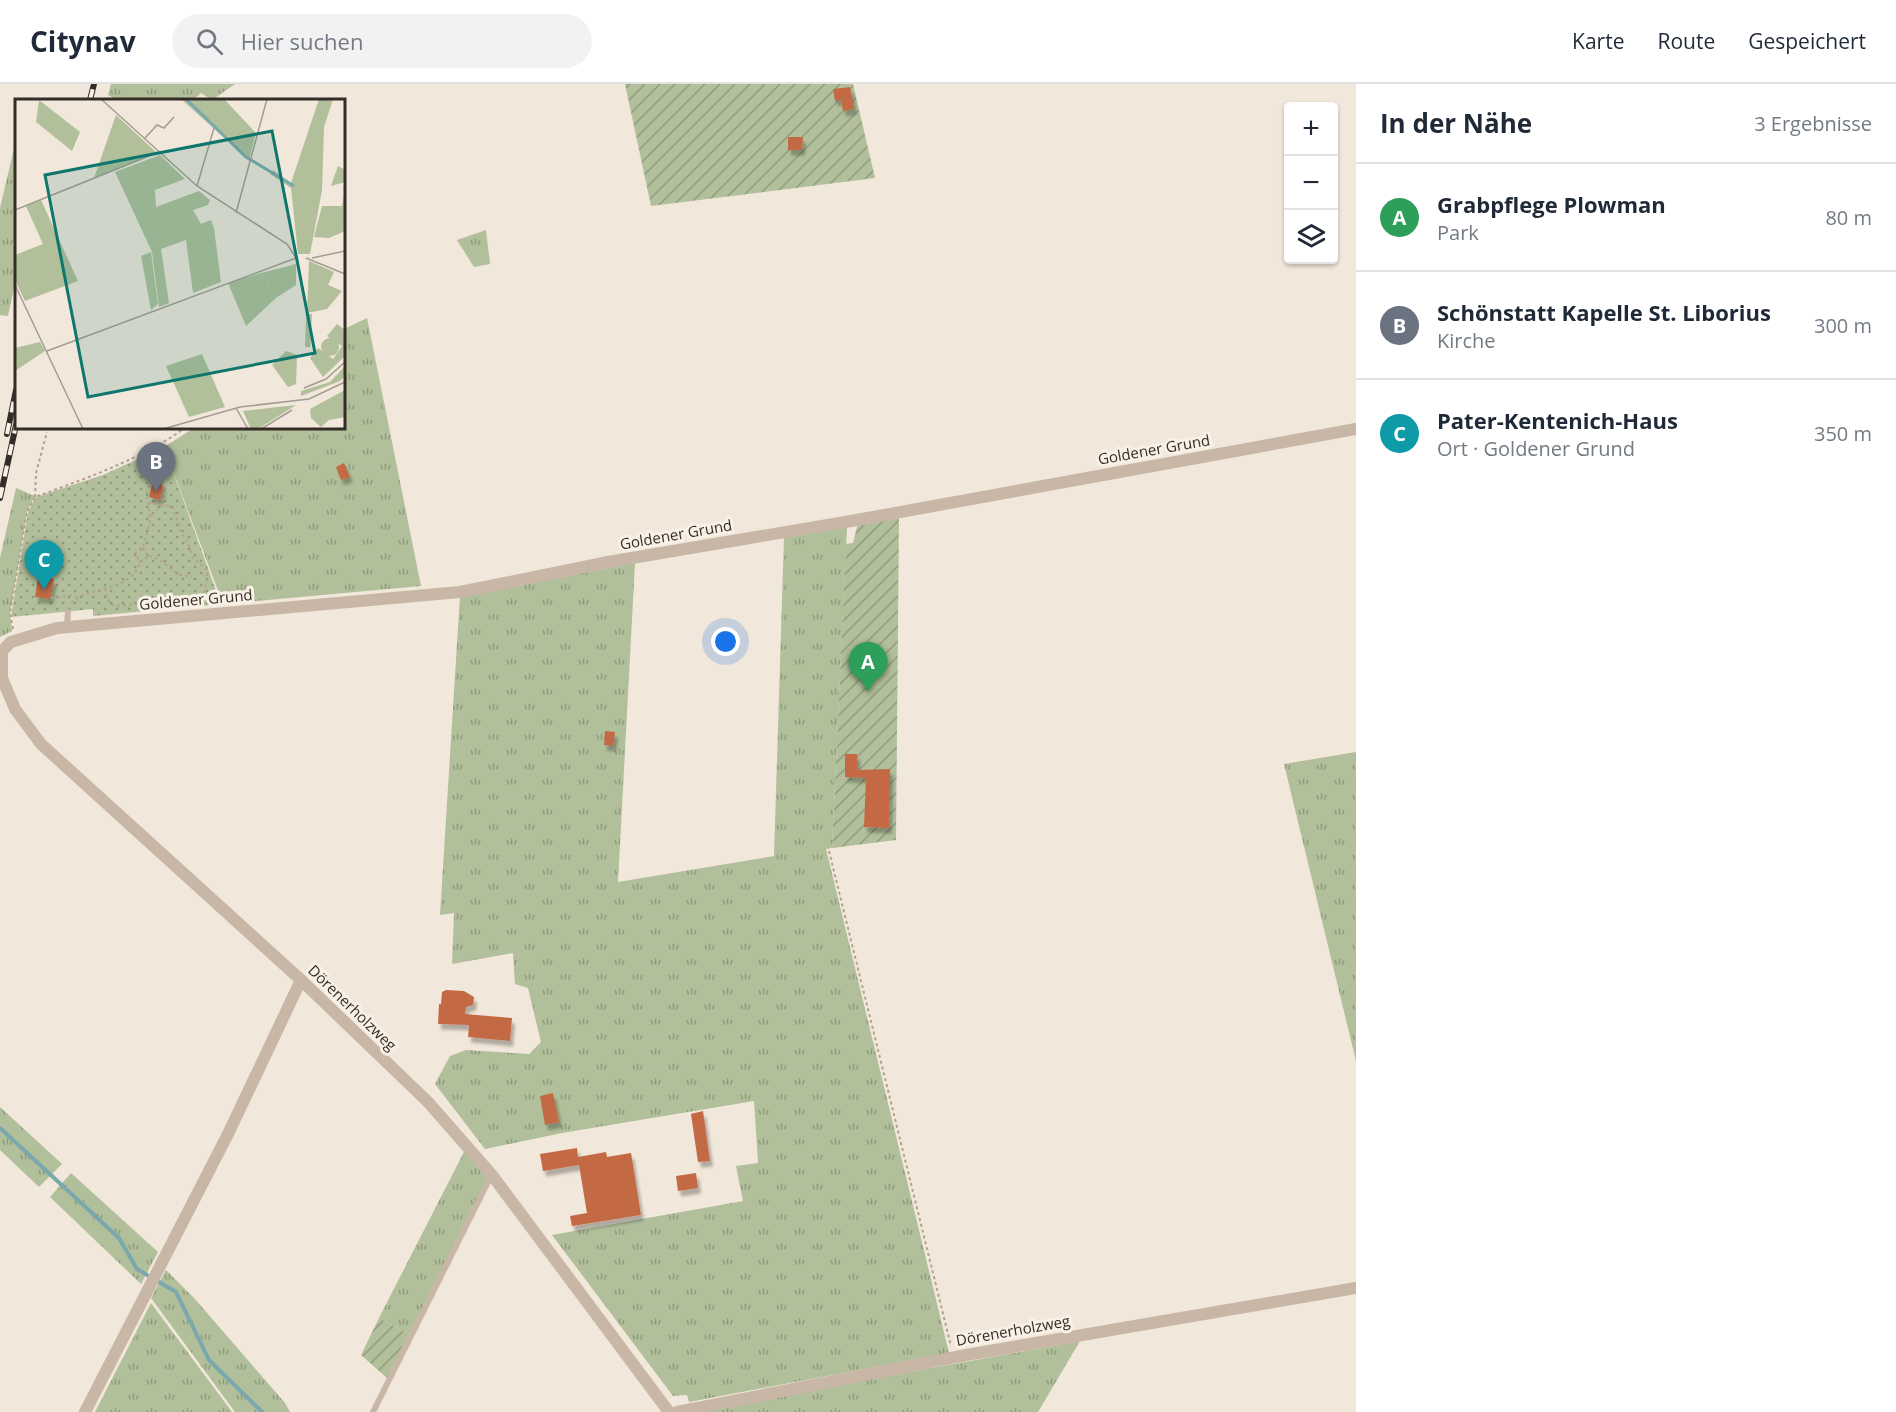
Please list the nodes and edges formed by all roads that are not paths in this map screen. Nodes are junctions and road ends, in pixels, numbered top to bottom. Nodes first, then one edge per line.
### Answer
1 (1356, 429) edge
2 (68, 612) road end
3 (68, 627) junction
4 (1, 651) edge
5 (301, 980) junction
6 (492, 1175) junction
7 (1356, 1288) edge
8 (85, 1412) edge
9 (373, 1412) edge
10 (669, 1412) edge
11 (677, 1412) edge

1 - 3 street, Goldener Grund
2 - 3 lane
3 - 4 street, Goldener Grund
4 - 5 street, Dörenerholzweg
5 - 6 street, Dörenerholzweg
5 - 8 street
6 - 9 lane
6 - 10 street, Dörenerholzweg
7 - 11 street, Dörenerholzweg

